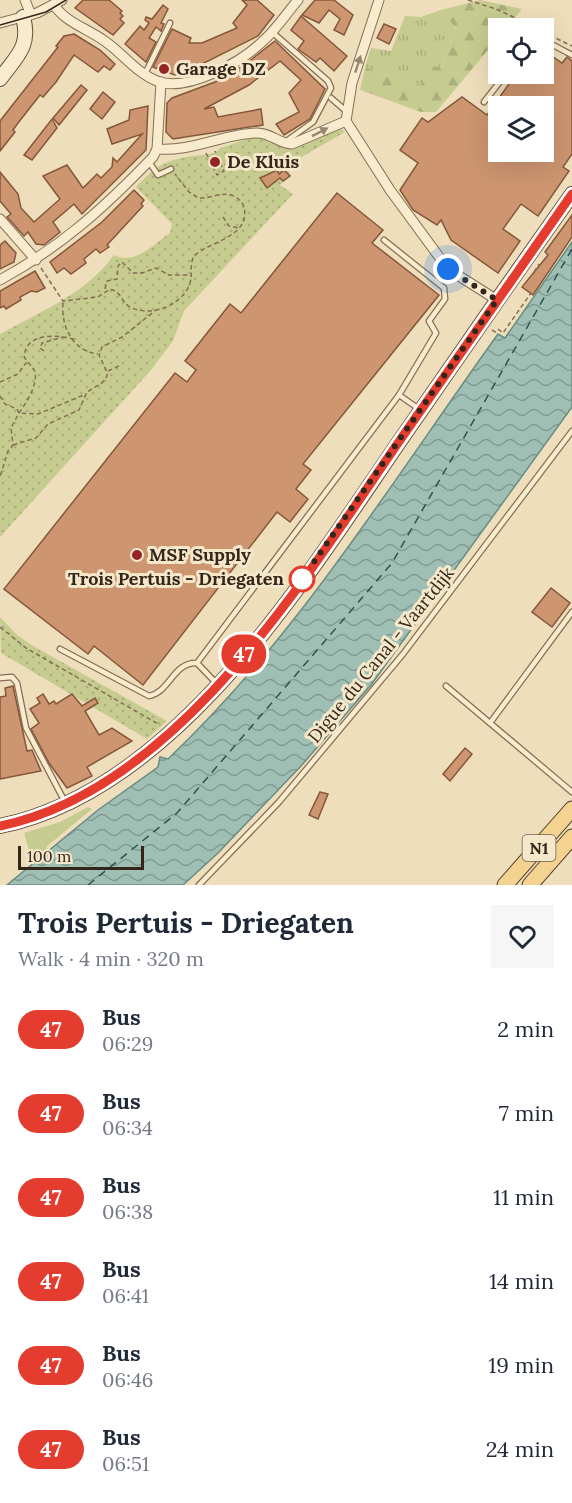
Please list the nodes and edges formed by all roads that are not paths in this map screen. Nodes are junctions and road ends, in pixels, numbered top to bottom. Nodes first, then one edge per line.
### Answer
1 (25, 0) edge
2 (298, 0) edge
3 (379, 0) edge
4 (58, 3) edge
5 (27, 16) junction
6 (0, 23) edge
7 (170, 23) dead end
8 (272, 32) junction
9 (554, 46) edge
10 (572, 55) edge
11 (145, 74) junction
12 (0, 78) edge
13 (161, 82) junction
14 (498, 84) edge
15 (331, 98) dead end
16 (484, 102) dead end
17 (346, 116) junction
18 (284, 143) junction
19 (157, 149) junction
20 (149, 162) junction
21 (171, 169) road end
22 (572, 194) edge
23 (0, 219) edge
24 (384, 240) dead end
25 (38, 263) junction
26 (0, 280) edge
27 (497, 300) junction
28 (399, 395) junction
29 (420, 410) junction
30 (572, 431) edge
31 (572, 612) edge
32 (60, 649) dead end
33 (197, 663) junction
34 (0, 678) edge
35 (217, 684) junction
36 (446, 686) dead end
37 (490, 723) junction
38 (572, 792) edge
39 (66, 804) junction
40 (572, 809) edge
41 (0, 826) edge
42 (572, 837) edge
43 (199, 885) edge
44 (505, 885) edge
45 (530, 885) edge

1 - 5 street
2 - 8 street
17 -> 3 street
4 - 5 street
4 - 11 street
5 - 6 street
5 - 12 main road
7 - 11 lane
8 - 13 street
8 - 18 lane
9 - 10 lane
11 - 13 street
13 - 19 street
14 - 16 lane
15 - 17 lane
18 -> 17 street
17 - 27 street
18 - 19 street
19 - 20 street
20 - 21 lane
20 - 25 street
22 - 27 main road
23 - 25 street
24 - 28 lane
25 - 26 street
27 - 29 main road
28 - 29 lane
28 - 33 lane
29 - 35 main road
30 - 43 lane, Digue du Canal - Vaartdijk
31 - 37 lane
32 - 33 lane
33 - 35 lane
34 - 39 lane
35 - 39 main road
36 - 37 lane
37 - 38 lane
39 - 41 main road
40 - 44 main road, N1
42 - 45 main road, N1

